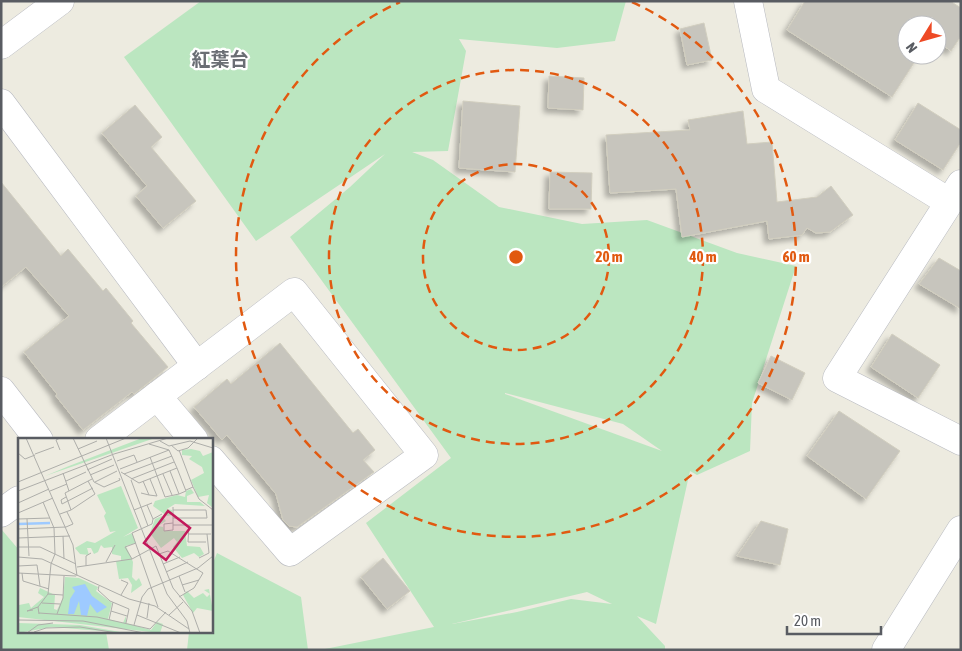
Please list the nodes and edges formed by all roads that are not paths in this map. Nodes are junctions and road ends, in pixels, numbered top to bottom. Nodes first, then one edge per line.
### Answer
1 (60, 1) edge
2 (748, 1) edge
3 (1, 45) edge
4 (1, 102) edge
5 (955, 193) edge
6 (197, 366) junction
7 (1, 390) edge
8 (157, 396) junction
9 (37, 438) edge
10 (101, 438) edge
11 (192, 438) edge
12 (961, 442) edge
13 (212, 461) edge
14 (18, 501) edge
15 (1, 513) edge
16 (961, 530) edge
17 (886, 650) edge

1 - 3 street
2 - 5 street
4 - 6 street
5 - 12 street
6 - 8 street
6 - 13 street
7 - 9 street
8 - 10 street
8 - 11 street
14 - 15 street
16 - 17 street

